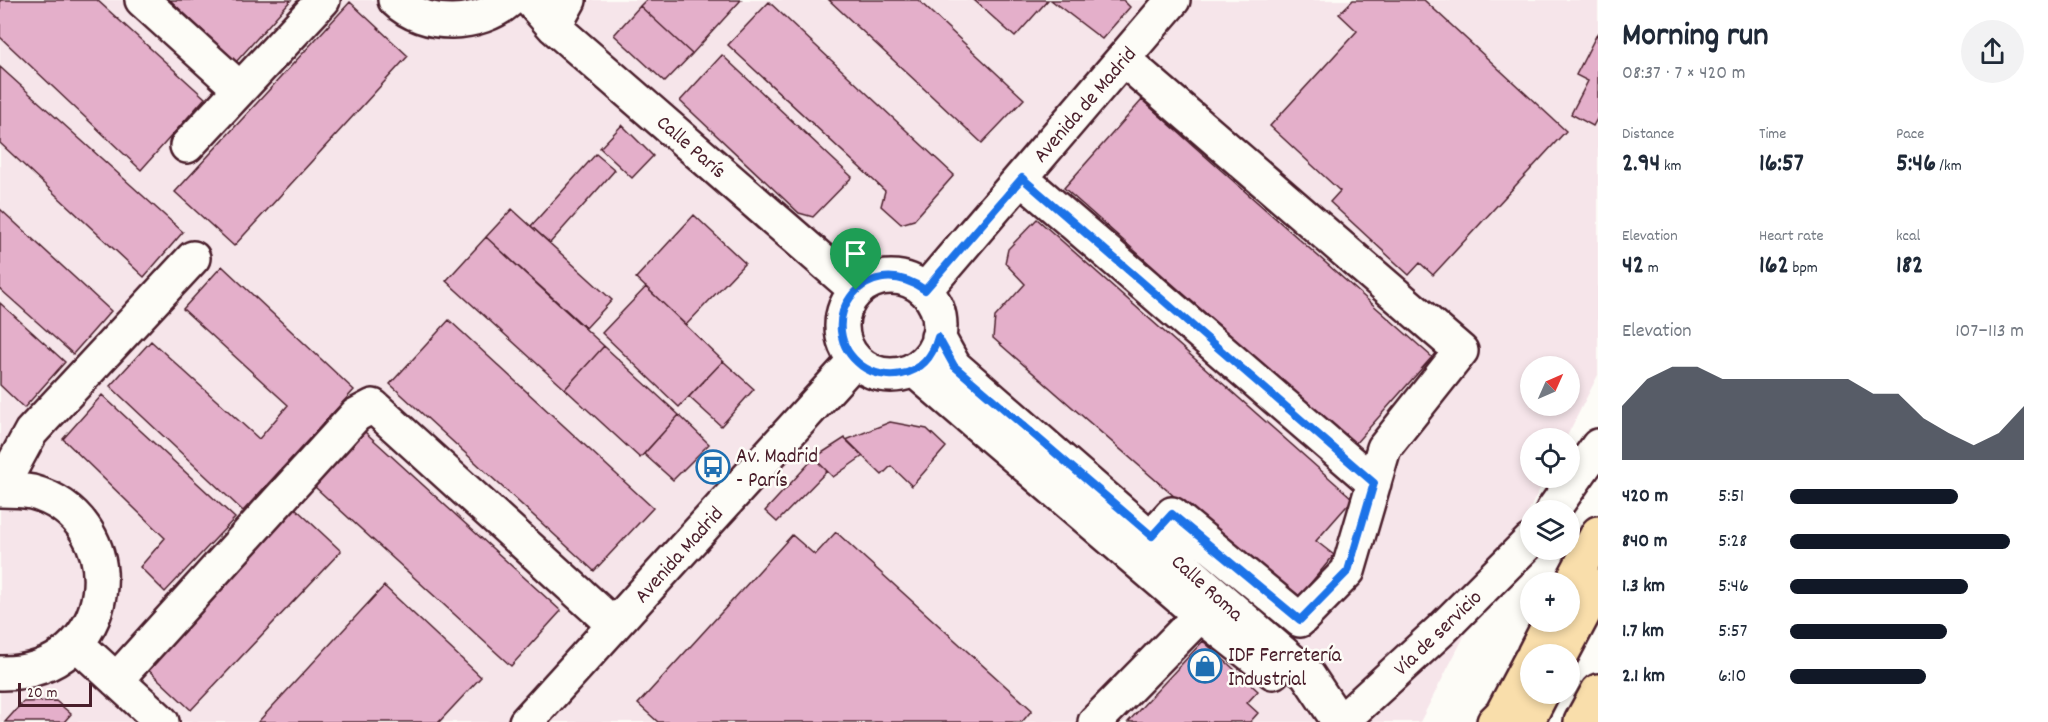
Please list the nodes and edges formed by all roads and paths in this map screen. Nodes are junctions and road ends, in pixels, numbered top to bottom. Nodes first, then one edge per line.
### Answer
1 (142, 0) edge
2 (323, 0) edge
3 (395, 0) edge
4 (510, 0) edge
5 (530, 0) edge
6 (1173, 0) edge
7 (562, 13) edge
8 (1123, 59) junction
9 (239, 88) junction
10 (187, 146) dead end
11 (1022, 178) junction
12 (193, 258) dead end
13 (856, 290) junction
14 (925, 290) junction
15 (938, 337) junction
16 (855, 360) junction
17 (914, 370) junction
18 (1598, 446) edge
19 (1374, 483) junction
20 (0, 490) edge
21 (1560, 500) edge
22 (1598, 533) edge
23 (1152, 536) junction
24 (1520, 551) edge
25 (1577, 572) edge
26 (1598, 586) edge
27 (1200, 615) junction
28 (614, 625) junction
29 (77, 644) junction
30 (1567, 644) edge
31 (0, 672) edge
32 (116, 680) junction
33 (1520, 680) edge
34 (1598, 691) edge
35 (1536, 704) edge
36 (162, 722) edge
37 (526, 722) edge
38 (1095, 722) edge
39 (1340, 722) edge
40 (1494, 722) edge
41 (1527, 722) edge
42 (1581, 722) edge

1 - 9 street
2 - 9 street
3 - 4 street
5 - 7 street, Calle París
6 - 8 street, Avenida de Madrid
7 - 13 street, Calle París
8 - 11 street, Avenida de Madrid
8 - 19 street
9 - 10 street
11 - 14 street, Avenida de Madrid
11 - 19 street
12 - 20 street
13 - 14 street
13 - 16 street
14 - 15 street
15 - 17 street
15 - 23 street, Calle Roma
16 - 17 street
16 - 28 street, Avenida Madrid
17 - 27 street, Calle Roma
18 - 21 street
19 - 23 street
20 - 29 street
22 - 25 highway
23 - 39 street, Calle Roma
24 - 39 street, Vía de servicio
26 - 30 highway
27 - 38 street
27 - 39 street, Calle Roma
28 - 32 street
28 - 37 street, Avenida Madrid
29 - 31 street
29 - 32 street
32 - 36 street
33 - 40 highway
34 - 42 highway
35 - 41 highway

